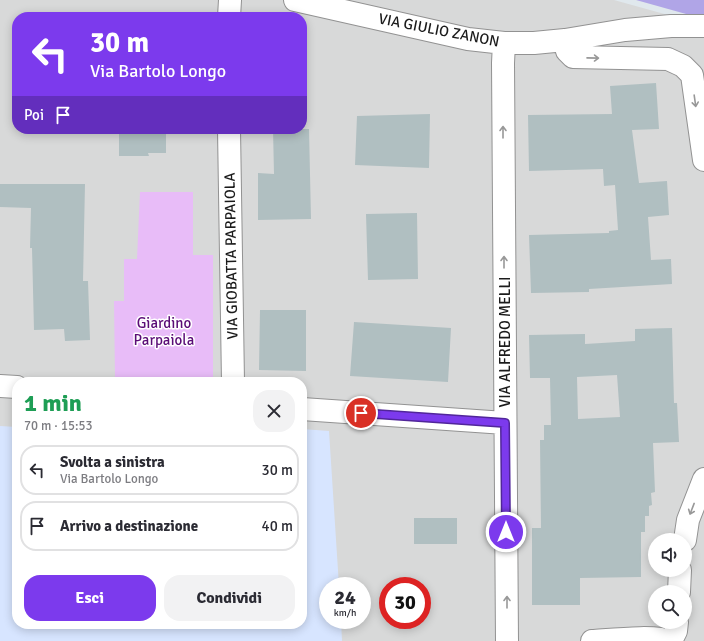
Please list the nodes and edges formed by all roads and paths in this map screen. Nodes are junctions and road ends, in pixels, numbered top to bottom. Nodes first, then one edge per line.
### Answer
1 (230, 0) edge
2 (295, 0) edge
3 (229, 12) edge
4 (704, 26) edge
5 (565, 40) junction
6 (504, 43) junction
7 (230, 134) edge
8 (704, 160) edge
9 (233, 377) edge
10 (0, 386) edge
11 (12, 387) edge
12 (307, 409) edge
13 (505, 423) junction
14 (704, 479) edge
15 (686, 533) edge
16 (676, 629) edge
17 (507, 641) edge
18 (592, 641) edge
19 (670, 641) edge

1 - 3 street
2 - 6 street, VIA GIULIO ZANON
4 - 5 street, VIA GIULIO ZANON
5 - 6 street, VIA GIULIO ZANON
5 -> 8 street
13 -> 6 street, VIA ALFREDO MELLI
7 - 9 street, VIA GIOBATTA PARPAIOLA
10 - 11 street
12 - 13 street
17 -> 13 street, VIA ALFREDO MELLI
14 -> 15 street
16 - 19 street
18 - 19 street

